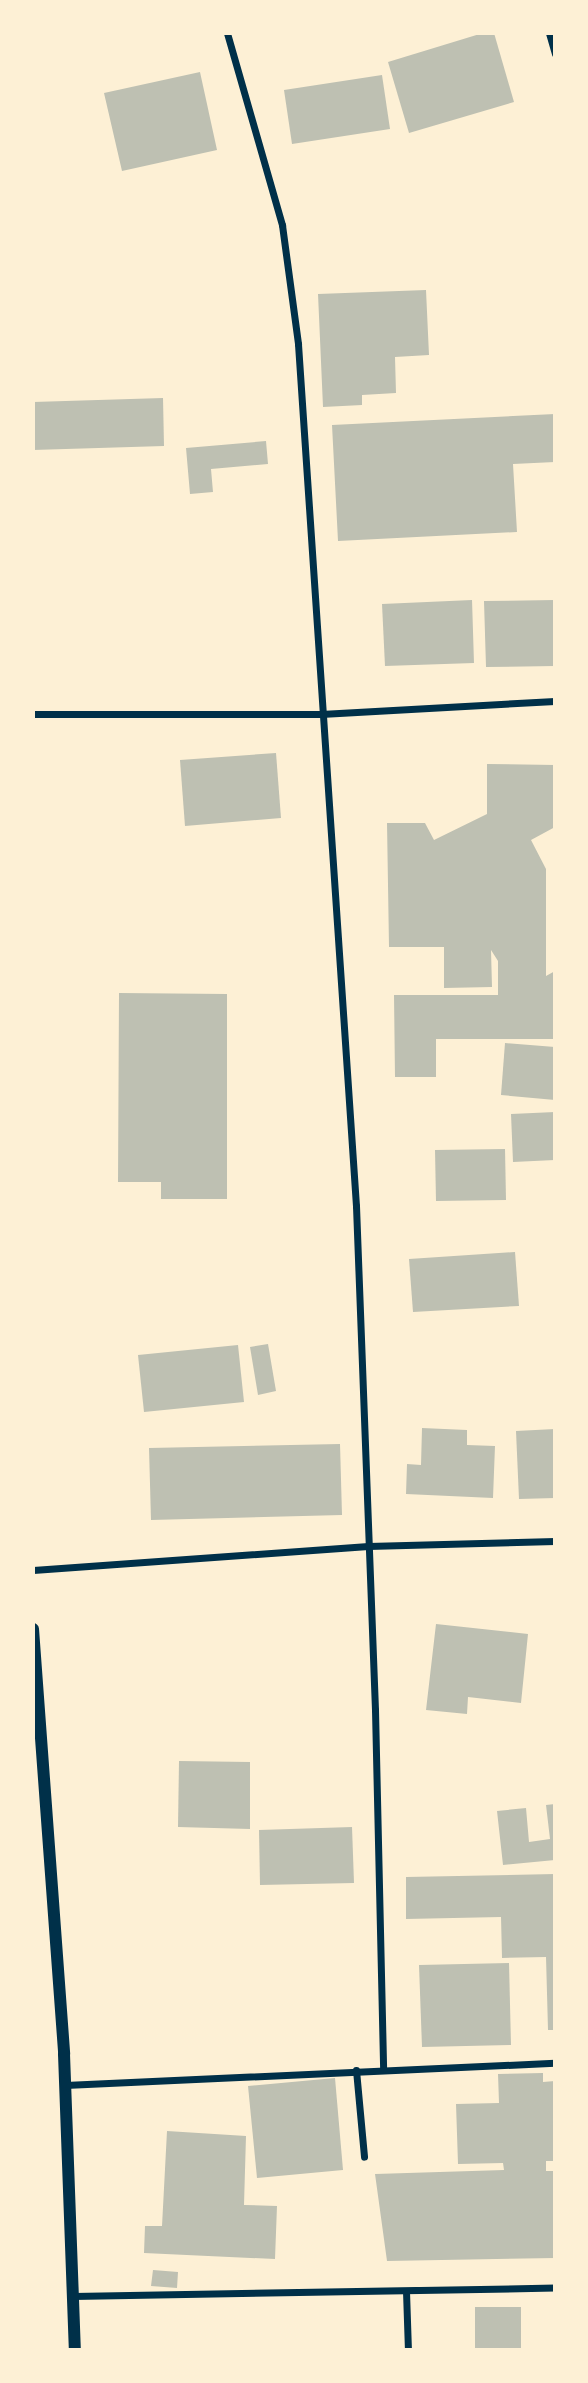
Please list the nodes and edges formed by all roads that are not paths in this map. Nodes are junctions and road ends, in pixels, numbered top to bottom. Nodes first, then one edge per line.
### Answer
1 (227, 33) edge
2 (549, 33) edge
3 (555, 54) edge
4 (555, 701) edge
5 (33, 714) edge
6 (321, 714) junction
7 (555, 1541) edge
8 (368, 1546) junction
9 (33, 1570) edge
10 (33, 1629) edge
11 (555, 2063) edge
12 (356, 2070) junction
13 (383, 2070) junction
14 (65, 2085) junction
15 (364, 2157) dead end
16 (555, 2288) edge
17 (406, 2291) junction
18 (73, 2296) junction
19 (75, 2350) edge
20 (408, 2350) edge

1 - 6 street
2 - 3 street
4 - 6 street
5 - 6 street
6 - 8 street
7 - 8 street
8 - 9 street
8 - 13 street
10 - 14 street
11 - 13 street
12 - 13 street
12 - 14 street
12 - 15 street
14 - 18 street
16 - 17 street
17 - 18 street
17 - 20 street
18 - 19 street

